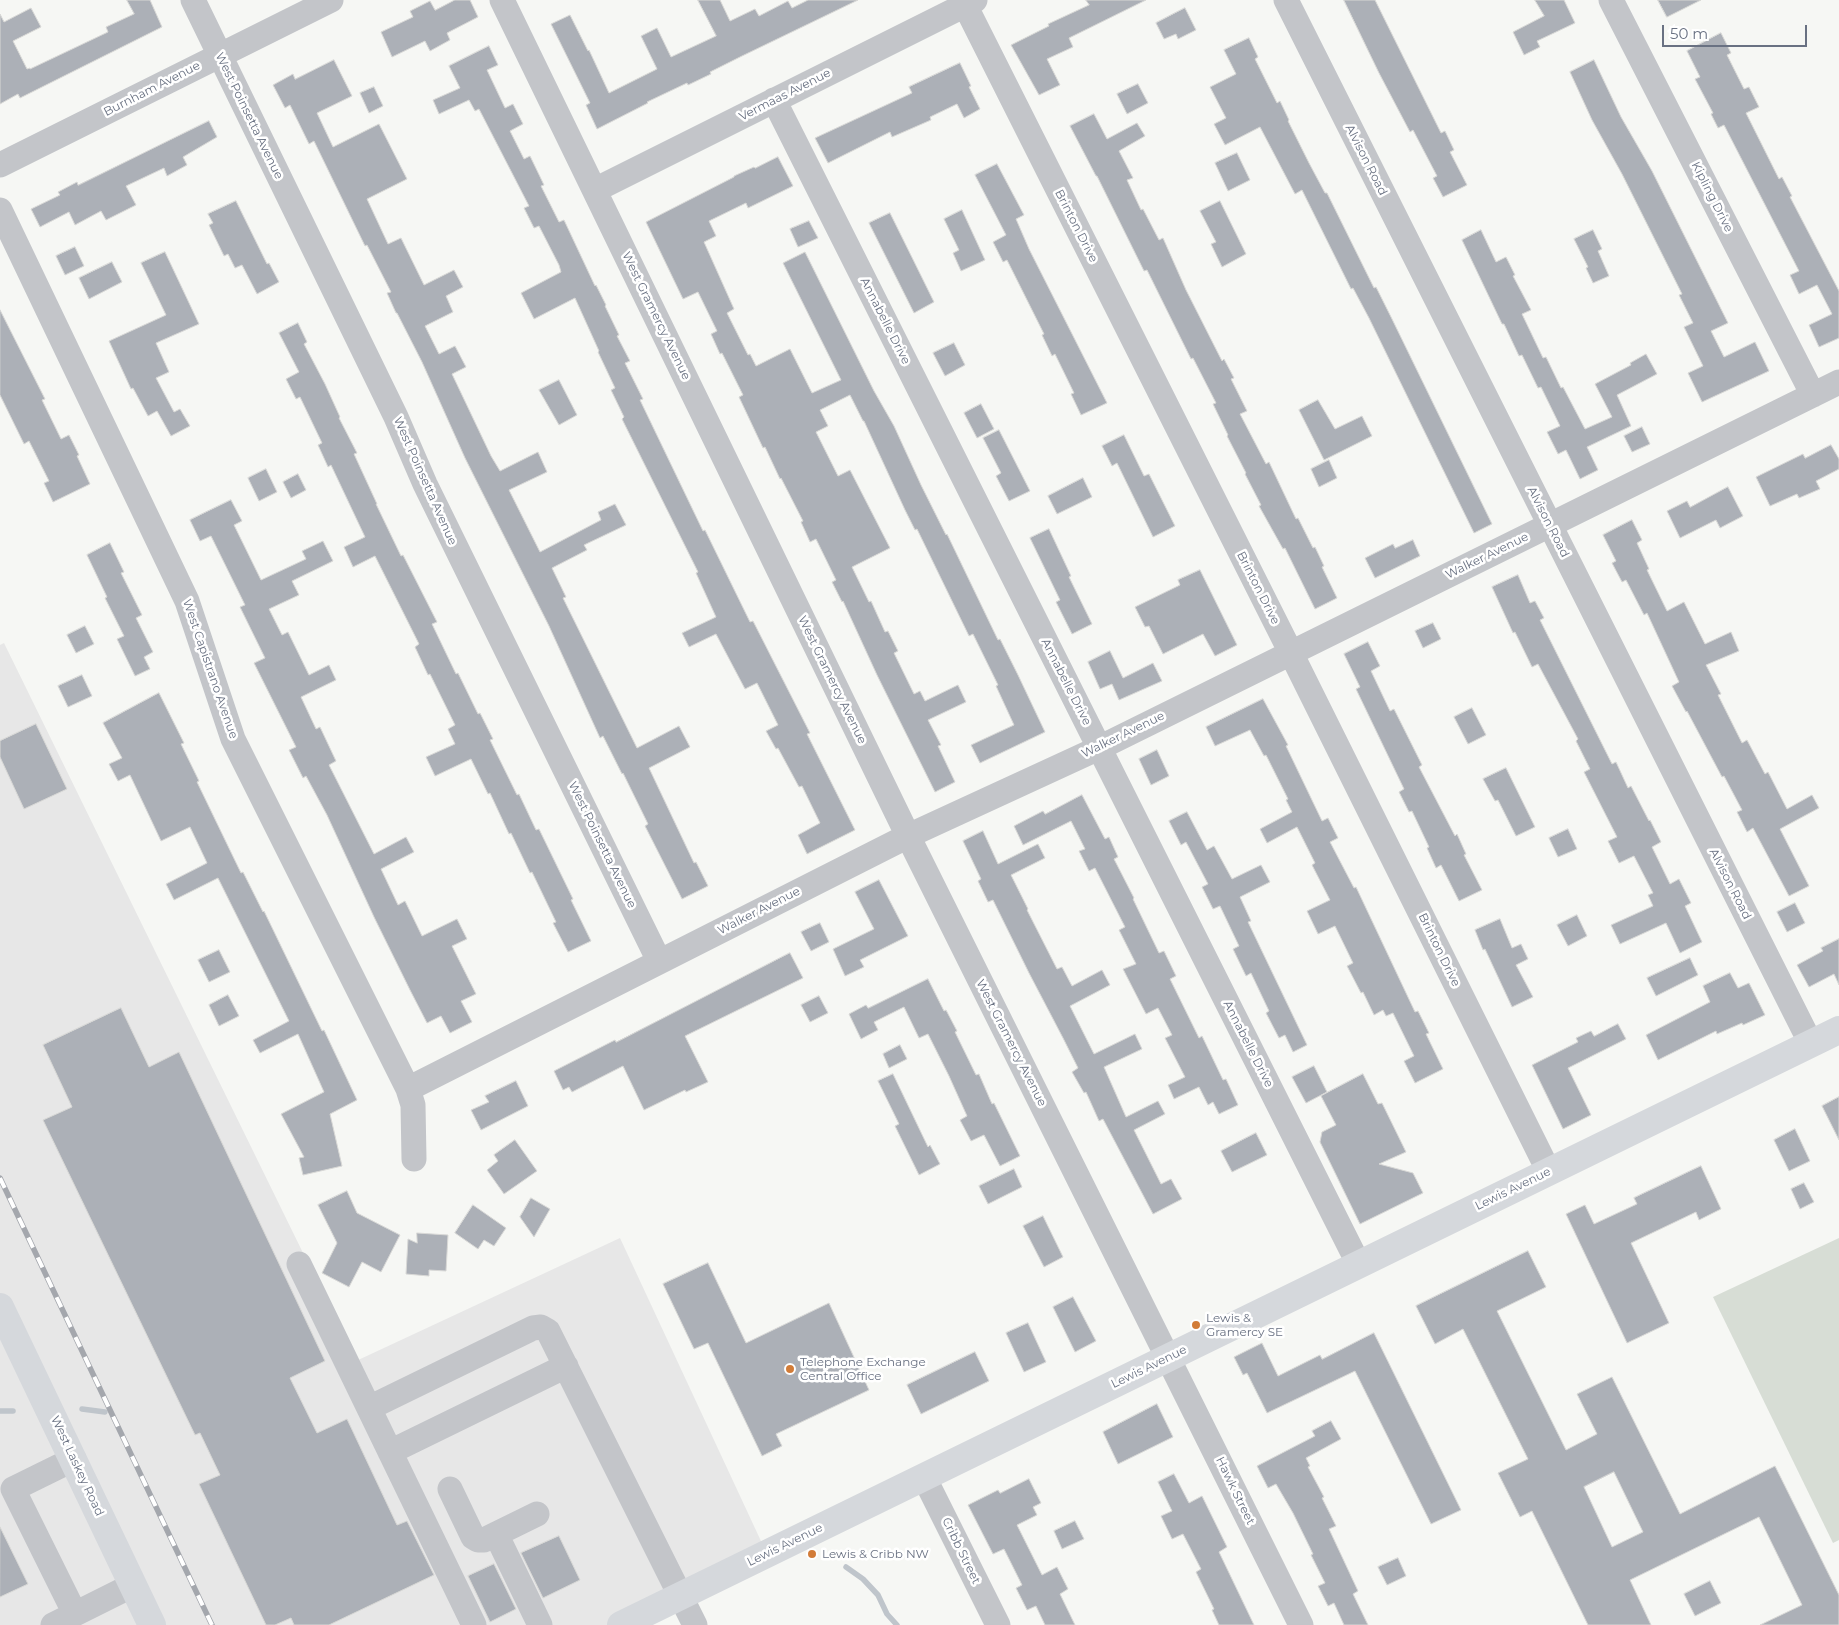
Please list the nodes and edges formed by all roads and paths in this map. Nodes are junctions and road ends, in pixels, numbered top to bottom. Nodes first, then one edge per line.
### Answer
1 (193, 0) edge
2 (331, 0) edge
3 (502, 0) edge
4 (1286, 0) edge
5 (1611, 0) edge
6 (970, 2) edge
7 (220, 56) junction
8 (774, 100) junction
9 (0, 166) edge
10 (595, 190) junction
11 (0, 210) edge
12 (1839, 382) edge
13 (1813, 395) junction
14 (1550, 525) junction
15 (1291, 653) junction
16 (1099, 748) junction
17 (908, 836) junction
18 (659, 961) junction
19 (1839, 1030) edge
20 (1810, 1044) junction
21 (408, 1089) junction
22 (414, 1159) dead end
23 (1549, 1172) junction
24 (299, 1264) dead end
25 (1359, 1265) junction
26 (0, 1307) edge
27 (1169, 1358) junction
28 (566, 1366) junction
29 (369, 1408) junction
30 (390, 1452) junction
31 (74, 1459) junction
32 (924, 1477) junction
33 (450, 1489) dead end
34 (537, 1514) dead end
35 (496, 1534) junction
36 (133, 1585) junction
37 (680, 1596) junction
38 (75, 1614) junction
39 (53, 1625) edge
40 (152, 1625) edge
41 (474, 1625) edge
42 (540, 1625) edge
43 (620, 1625) edge
44 (694, 1625) edge
45 (998, 1625) edge
46 (1301, 1625) edge

1 - 7 street, West Poinsetta Avenue
2 - 7 street, Burnham Avenue
3 - 10 street, West Gramercy Avenue
4 - 14 street, Alvison Road
5 - 13 street, Kipling Drive
6 - 8 street, Vermaas Avenue
6 - 15 street, Brinton Drive
7 - 9 street, Burnham Avenue
7 - 18 street, West Poinsetta Avenue
8 - 10 street, Vermaas Avenue
8 - 16 street, Annabelle Drive
10 - 17 street, West Gramercy Avenue
11 - 21 street, West Capistrano Avenue
12 - 13 street, Walker Avenue
13 - 14 street, Walker Avenue
14 - 15 street, Walker Avenue
14 - 20 street, Alvison Road
15 - 16 street, Walker Avenue
15 - 23 street, Brinton Drive
16 - 17 street, Walker Avenue
16 - 25 street, Annabelle Drive
17 - 18 street, Walker Avenue
17 - 27 street, West Gramercy Avenue
18 - 21 street, Walker Avenue
19 - 20 main road, Lewis Avenue
20 - 23 main road, Lewis Avenue
21 - 22 street, West Capistrano Avenue
23 - 25 main road, Lewis Avenue
24 - 29 street
25 - 27 main road, Lewis Avenue
26 - 31 main road, West Laskey Road
27 - 32 main road, Lewis Avenue
27 - 46 street, Hawk Street
28 - 29 street
28 - 30 street
28 - 37 street
29 - 30 street
30 - 41 street
31 - 36 main road, West Laskey Road
31 - 38 street
32 - 37 main road, Lewis Avenue
32 - 45 street, Cribb Street
33 - 35 street
34 - 35 street
35 - 42 street
36 - 38 street
36 - 40 main road, West Laskey Road
37 - 43 main road, Lewis Avenue
37 - 44 street
38 - 39 street

